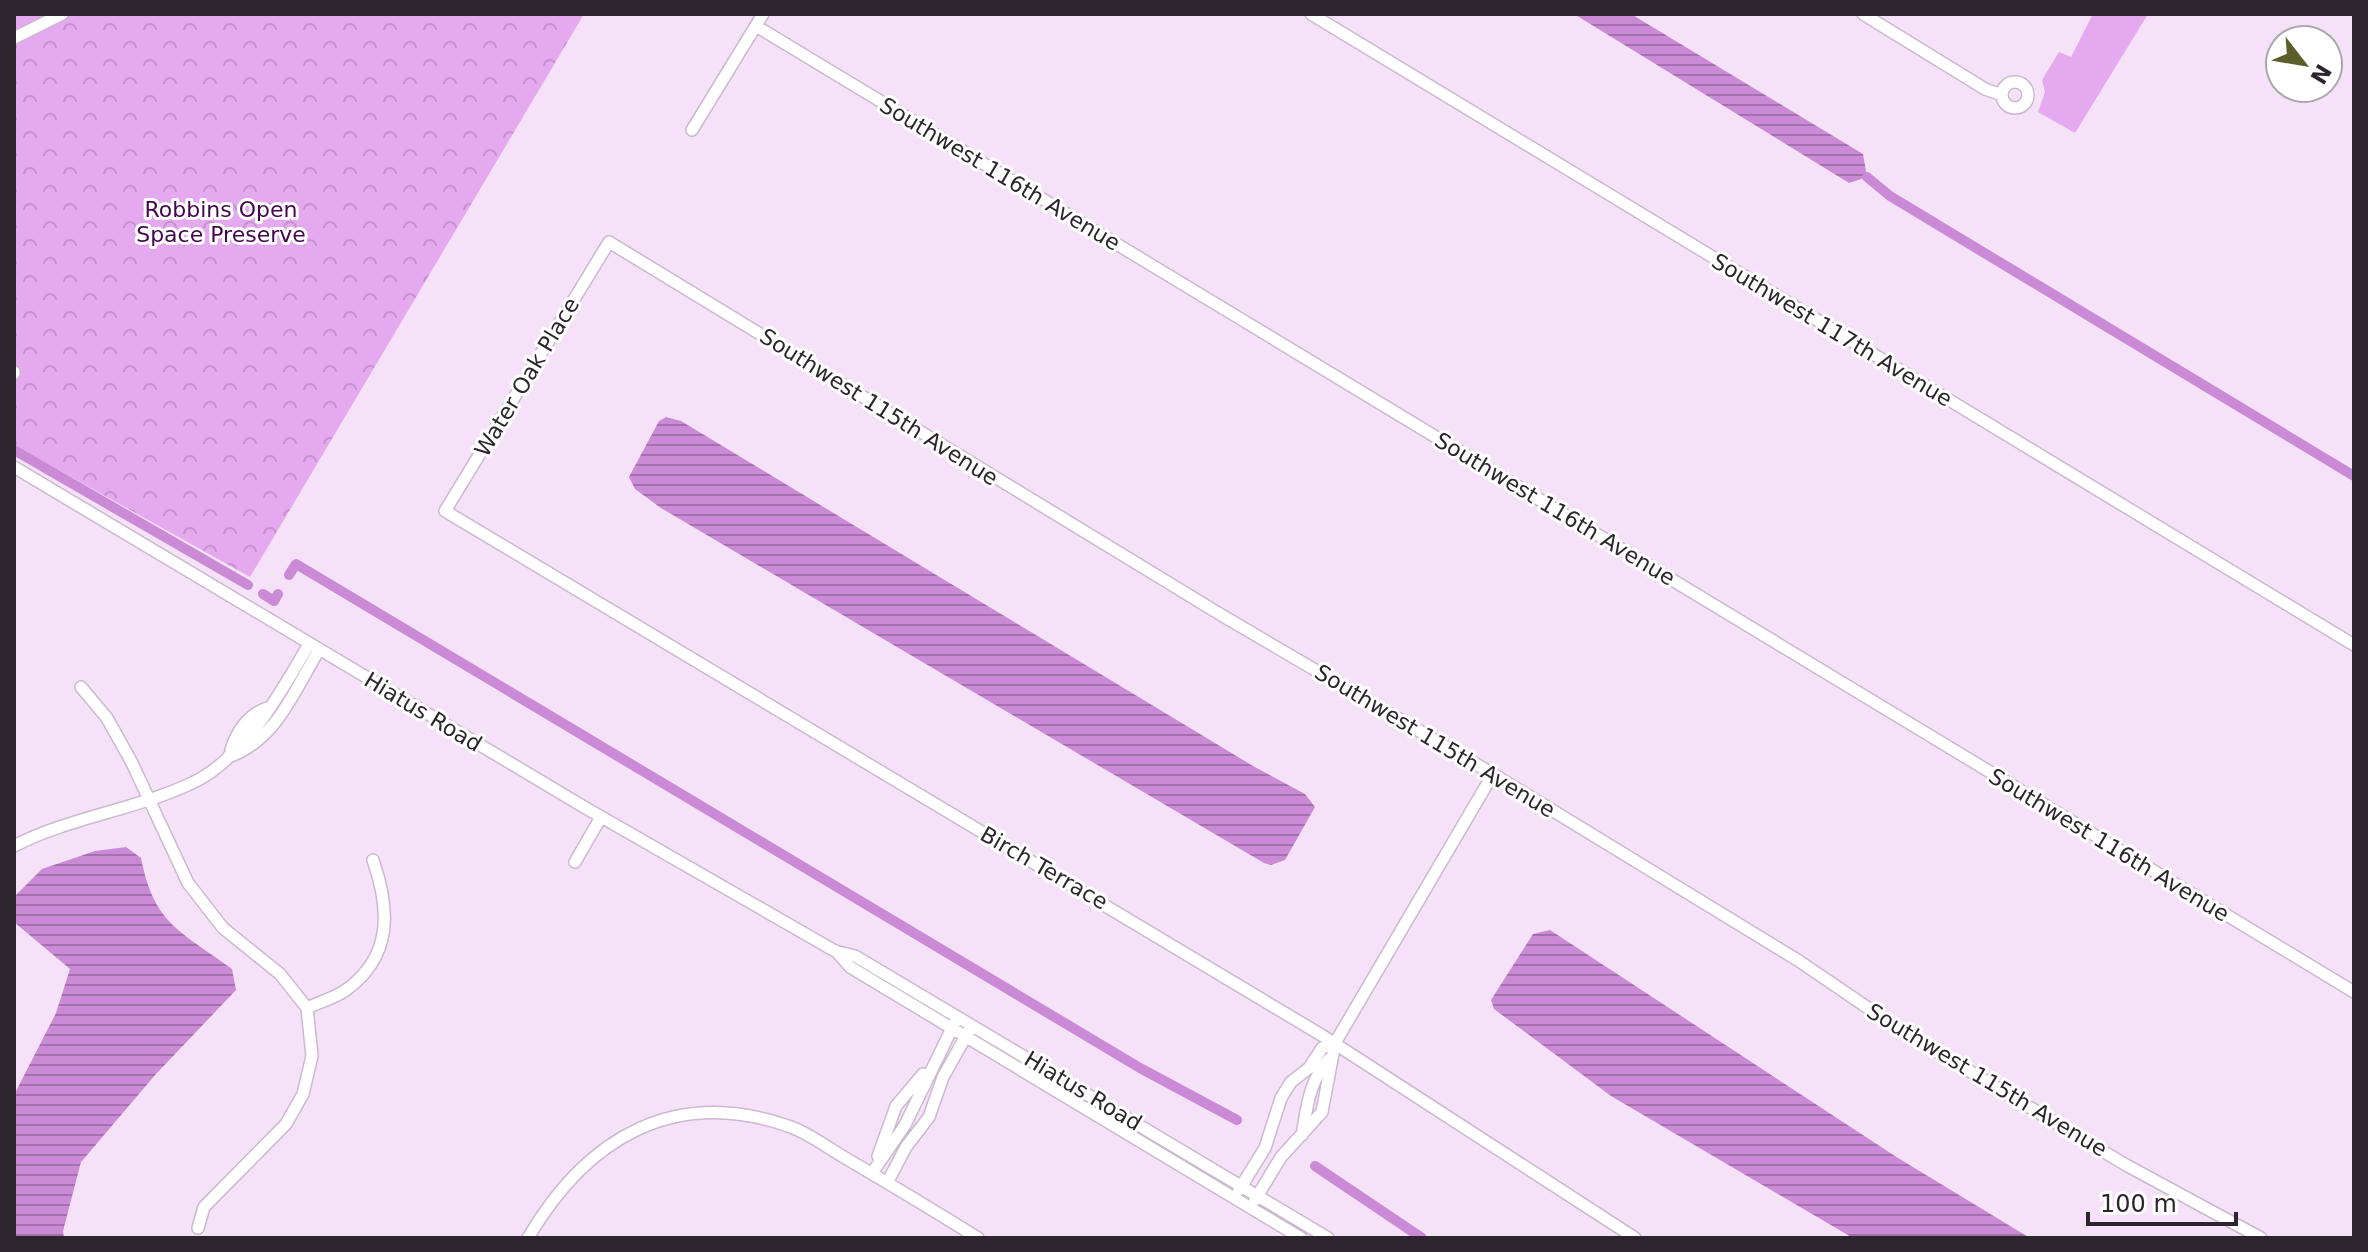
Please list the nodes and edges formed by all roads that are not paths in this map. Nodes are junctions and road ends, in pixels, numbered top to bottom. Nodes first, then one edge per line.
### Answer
1 (62, 14) edge
2 (763, 14) edge
3 (1311, 14) edge
4 (1863, 14) edge
5 (756, 26) junction
6 (14, 38) edge
7 (2002, 95) dead end
8 (692, 130) dead end
9 (609, 242) joint
10 (14, 467) edge
11 (445, 511) joint
12 (2354, 645) edge
13 (314, 647) junction
14 (81, 687) dead end
15 (228, 758) junction
16 (1493, 774) junction
17 (147, 800) junction
18 (601, 817) junction
19 (14, 846) edge
20 (373, 860) dead end
21 (575, 862) dead end
22 (2354, 992) edge
23 (307, 1008) junction
24 (955, 1022) junction
25 (969, 1030) junction
26 (1335, 1043) junction
27 (1331, 1057) junction
28 (929, 1068) junction
29 (1291, 1082) junction
30 (1311, 1088) junction
31 (893, 1116) junction
32 (907, 1121) junction
33 (920, 1129) junction
34 (1302, 1136) junction
35 (872, 1173) junction
36 (887, 1183) junction
37 (1242, 1185) junction
38 (1259, 1195) junction
39 (1234, 1197) junction
40 (1251, 1208) junction
41 (198, 1228) dead end
42 (528, 1238) edge
43 (978, 1238) edge
44 (1301, 1238) edge
45 (1328, 1238) edge
46 (1635, 1238) edge
47 (2261, 1238) edge

1 - 6 street
2 - 5 street
3 - 12 street, Southwest 117th Avenue
4 - 7 street
5 - 8 street
5 - 22 street, Southwest 116th Avenue
9 - 11 street, Water Oak Place
9 - 16 street, Southwest 115th Avenue
10 - 13 street, Hiatus Road
11 - 26 street, Birch Terrace
13 - 15 street
13 - 15 street
13 - 18 street, Hiatus Road
14 - 17 street
15 - 17 street
16 - 26 street
16 - 47 street, Southwest 115th Avenue
17 - 19 street
17 - 23 street
18 - 21 street
18 - 24 street, Hiatus Road
20 - 23 street
23 - 41 street
24 - 25 street, Hiatus Road
24 - 28 street
25 - 33 street
25 - 37 street, Hiatus Road
25 - 39 street, Hiatus Road
26 - 27 street
26 - 29 street
26 - 46 street, Birch Terrace
27 - 30 street
27 - 34 street
28 - 31 street
28 - 32 street
29 - 30 street
29 - 37 street
30 - 34 street
31 - 32 street
31 - 35 street
32 - 33 street
32 - 35 street
33 - 36 street
34 - 38 street
35 - 36 street
35 - 42 street
36 - 43 street
37 - 38 street, Hiatus Road
37 - 39 street
38 - 40 street
38 - 45 street, Hiatus Road
39 - 40 street, Hiatus Road
40 - 44 street, Hiatus Road

